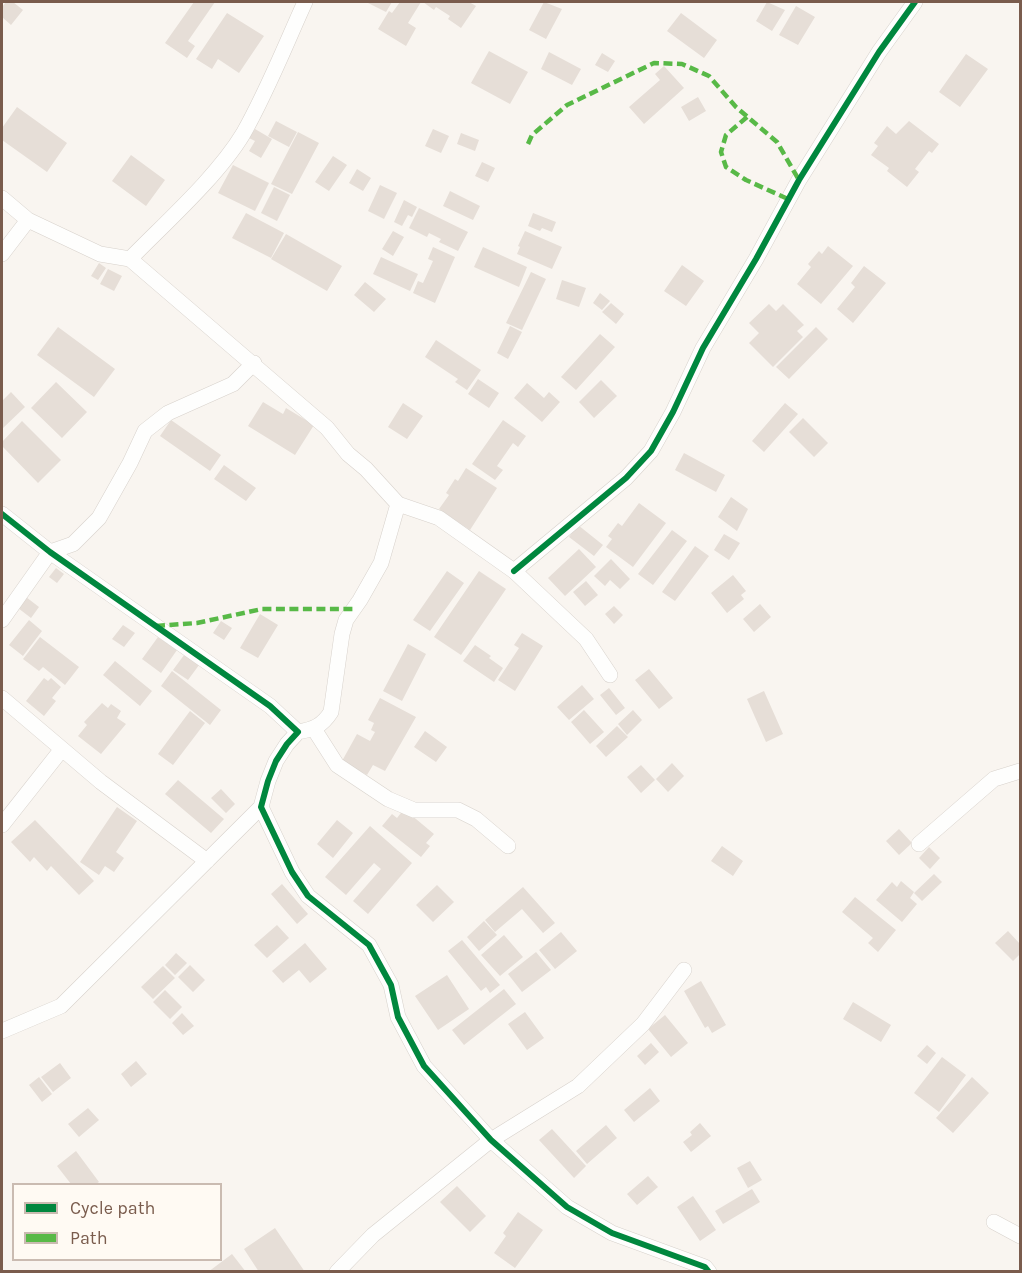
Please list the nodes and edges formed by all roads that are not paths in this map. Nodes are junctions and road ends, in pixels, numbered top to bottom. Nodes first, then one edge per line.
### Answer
1 (305, 2) edge
2 (915, 2) edge
3 (2, 198) edge
4 (28, 220) junction
5 (2, 254) edge
6 (130, 260) junction
7 (254, 363) junction
8 (398, 504) junction
9 (2, 514) edge
10 (50, 552) junction
11 (514, 570) junction
12 (2, 620) edge
13 (610, 675) dead end
14 (2, 698) edge
15 (314, 729) junction
16 (298, 732) junction
17 (62, 749) junction
18 (1020, 771) edge
19 (261, 807) junction
20 (2, 825) edge
21 (919, 844) dead end
22 (508, 846) dead end
23 (207, 861) junction
24 (684, 970) dead end
25 (2, 1031) edge
26 (491, 1140) junction
27 (994, 1222) dead end
28 (1020, 1236) edge
29 (337, 1272) edge
30 (709, 1272) edge

1 - 6 street
2 - 11 street
3 - 4 street
4 - 5 street
4 - 6 street
6 - 7 street
7 - 8 street
7 - 10 street
8 - 11 street
8 - 15 street
9 - 10 street
10 - 12 street
10 - 16 street
11 - 13 street
14 - 17 street
15 - 16 street
15 - 22 street
16 - 19 street
17 - 20 street
17 - 23 street
18 - 21 street
19 - 23 street
19 - 26 street
23 - 25 street
24 - 26 street
26 - 29 street
26 - 30 street
27 - 28 street

